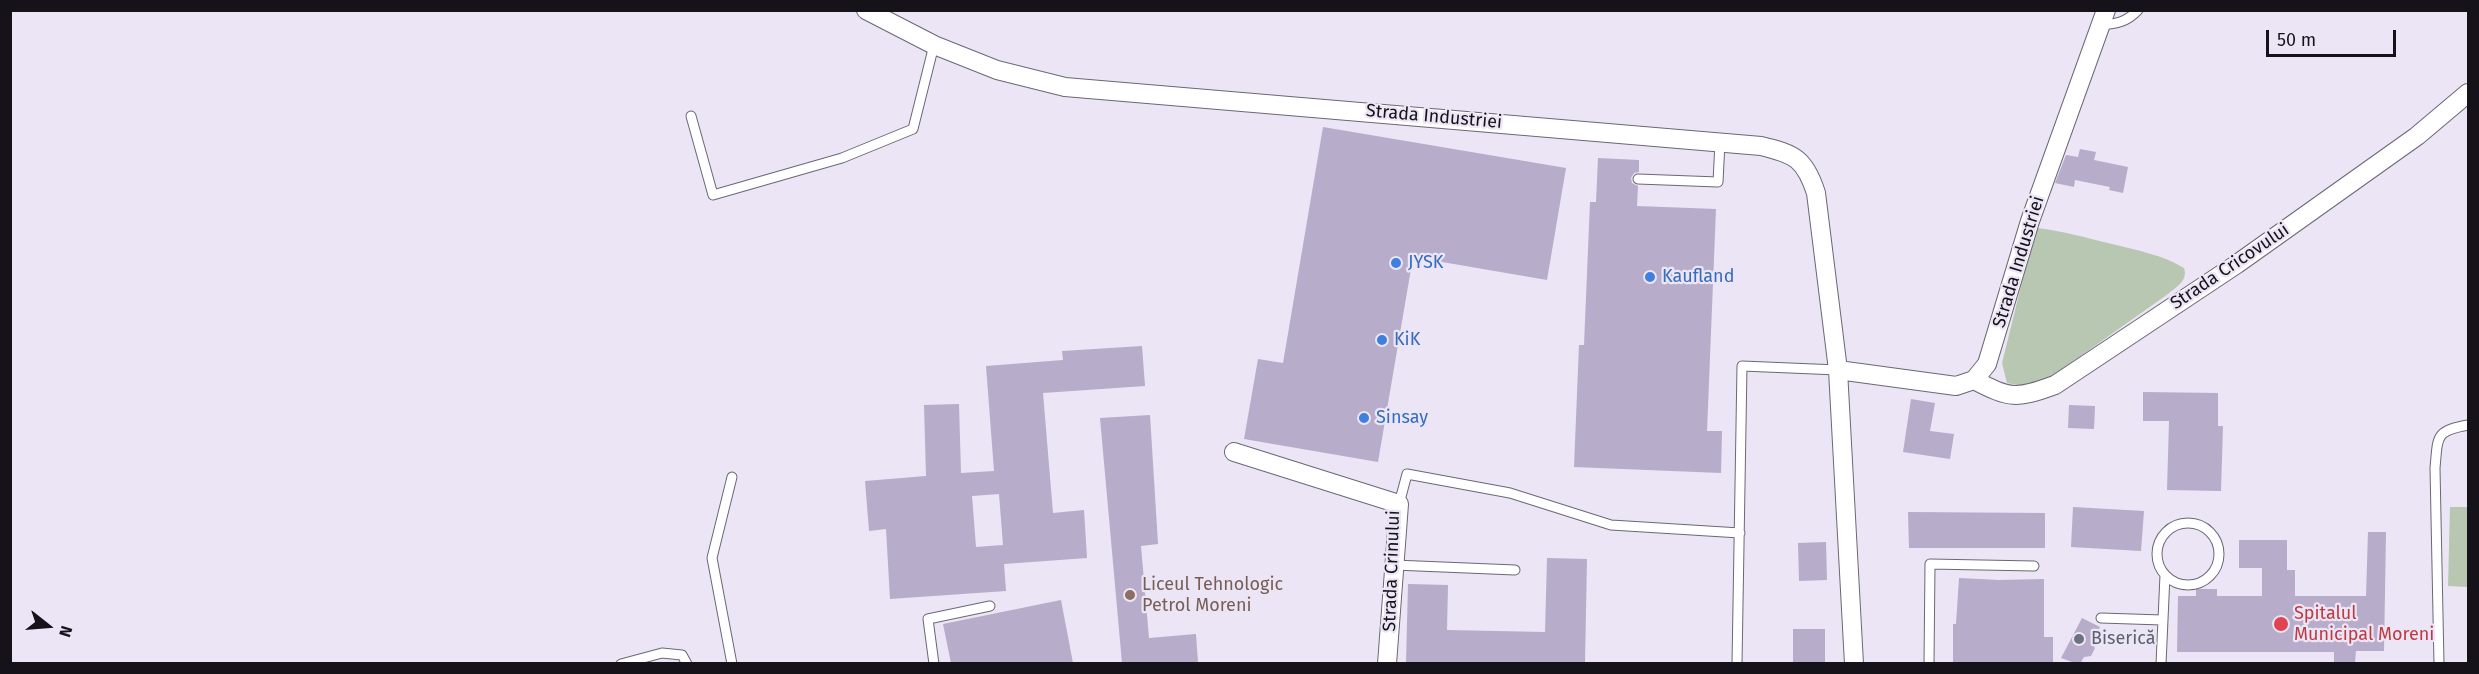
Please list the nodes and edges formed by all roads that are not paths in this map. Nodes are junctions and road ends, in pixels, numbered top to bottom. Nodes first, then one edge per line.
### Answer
1 (866, 10) edge
2 (2138, 10) edge
3 (2103, 18) edge
4 (934, 45) junction
5 (2469, 93) edge
6 (691, 116) dead end
7 (1720, 142) junction
8 (1638, 179) dead end
9 (1838, 370) junction
10 (1974, 380) junction
11 (2469, 425) edge
12 (1234, 452) dead end
13 (732, 477) dead end
14 (1399, 504) junction
15 (1740, 533) junction
16 (1394, 565) junction
17 (2034, 566) dead end
18 (1515, 570) dead end
19 (2165, 575) junction
20 (990, 606) dead end
21 (2101, 618) dead end
22 (2163, 620) junction
23 (621, 663) edge
24 (687, 663) edge
25 (732, 663) edge
26 (934, 663) edge
27 (1387, 663) edge
28 (1737, 663) edge
29 (1854, 663) edge
30 (1929, 663) edge
31 (2161, 663) edge
32 (2439, 663) edge

1 - 4 street, Strada Industriei
2 - 3 lane
3 - 10 street, Strada Industriei
4 - 6 lane
4 - 7 street, Strada Industriei
5 - 10 street, Strada Cricovului
7 - 8 lane
7 - 9 street, Strada Industriei
9 - 10 street
9 - 15 lane
9 - 29 street, Strada Industriei
11 - 32 lane
12 - 14 street, Strada Crinului
13 - 25 lane
14 - 15 lane
14 - 16 street, Strada Crinului
15 - 28 lane
16 - 18 lane
16 - 27 street, Strada Crinului
17 - 30 lane
19 - 19 lane
19 - 22 lane
20 - 26 lane
21 - 22 lane
22 - 31 lane
23 - 24 lane

